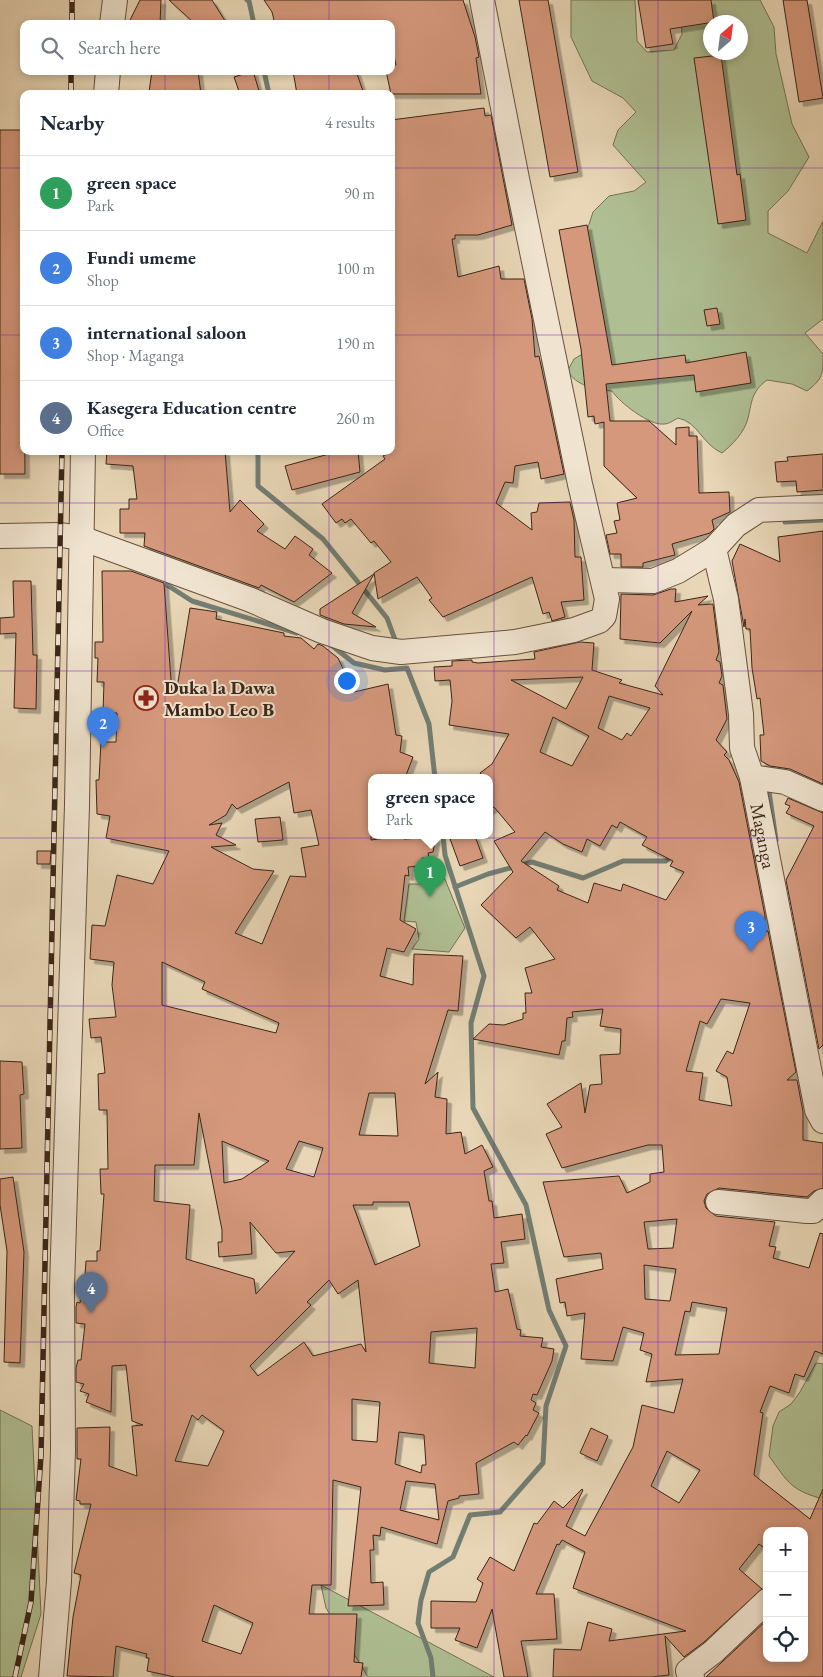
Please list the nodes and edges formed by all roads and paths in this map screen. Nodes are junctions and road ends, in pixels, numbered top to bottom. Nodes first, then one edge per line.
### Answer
1 (482, 0) edge
2 (108, 75) edge
3 (106, 90) edge
4 (83, 455) edge
5 (823, 507) edge
6 (0, 536) edge
7 (81, 538) junction
8 (714, 549) junction
9 (604, 580) junction
10 (752, 777) junction
11 (823, 799) edge
12 (823, 1121) edge
13 (823, 1201) edge
14 (718, 1202) dead end
15 (763, 1605) edge
16 (51, 1677) edge
17 (692, 1677) edge

1 - 9 street
2 - 3 street
4 - 7 street
5 - 8 street
6 - 7 street
7 - 9 street
7 - 16 street
8 - 9 street
8 - 10 street, Maganga
10 - 11 street
10 - 12 street, Maganga
13 - 14 street
15 - 17 street

